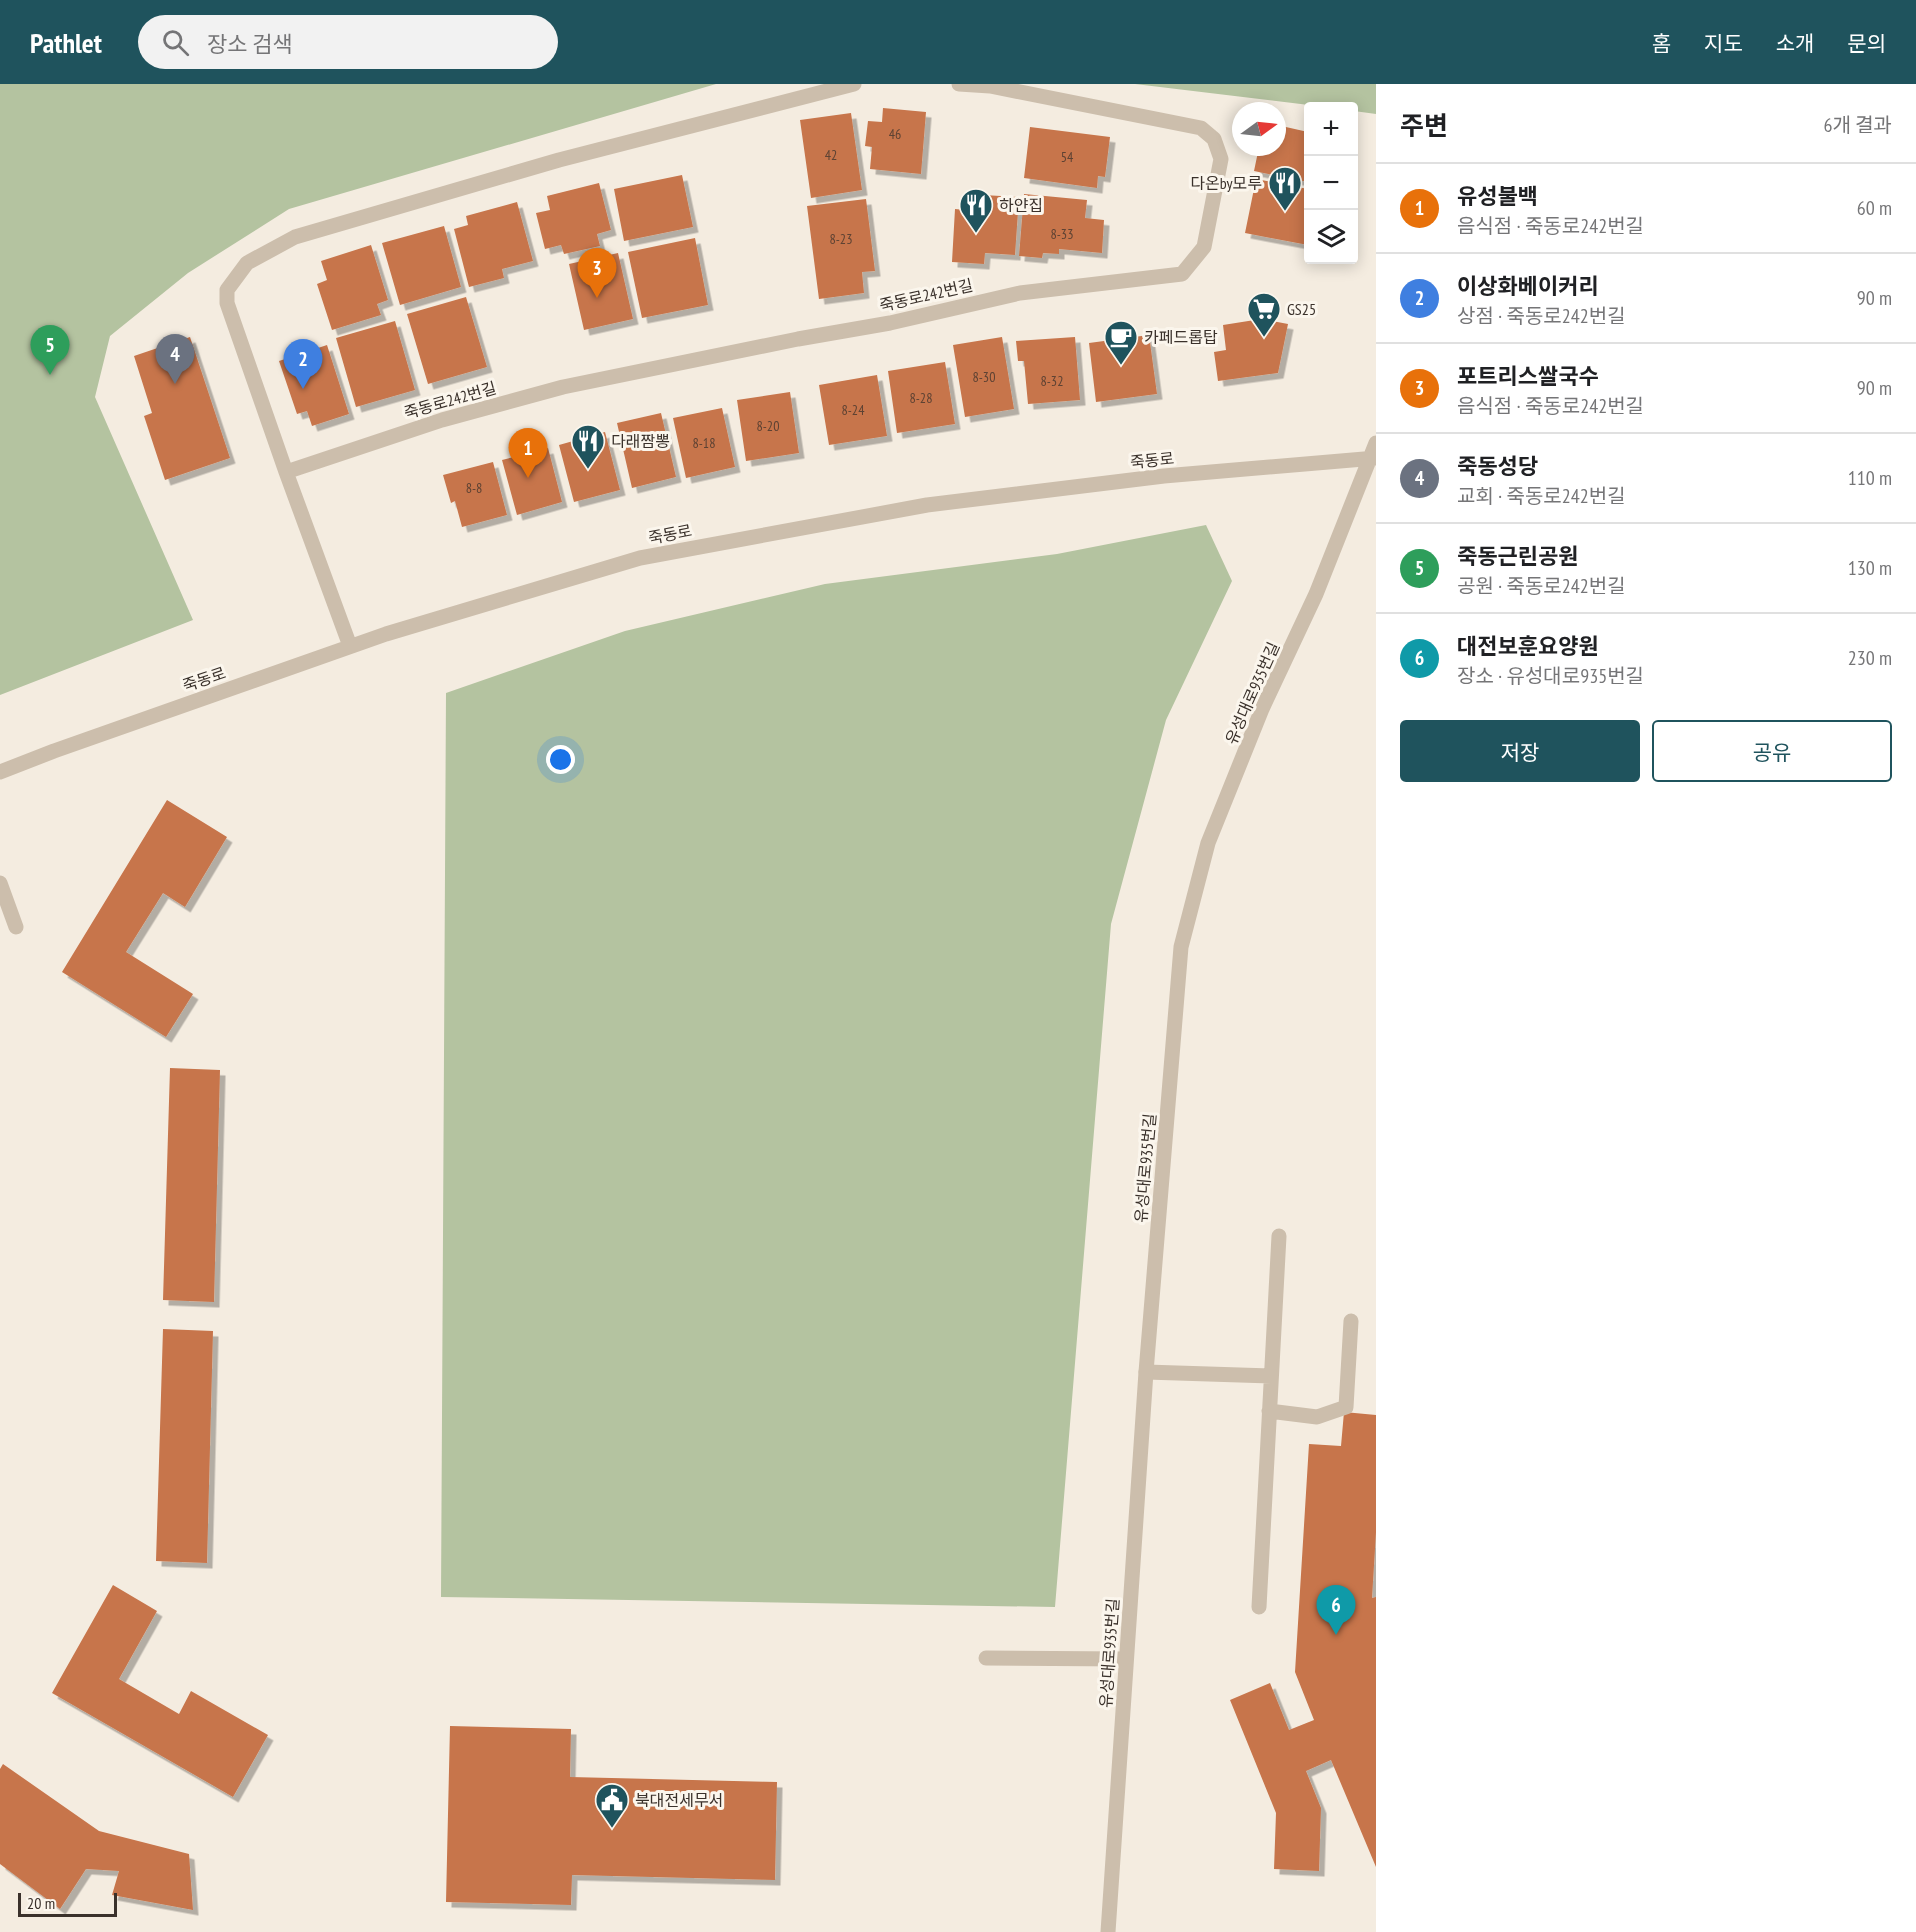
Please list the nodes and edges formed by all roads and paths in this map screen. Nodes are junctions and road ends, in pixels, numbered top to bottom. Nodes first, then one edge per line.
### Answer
1 (854, 84) edge
2 (959, 84) edge
3 (1376, 443) edge
4 (1372, 458) edge
5 (286, 472) junction
6 (350, 646) junction
7 (0, 772) edge
8 (0, 883) edge
9 (16, 927) dead end
10 (1279, 1236) dead end
11 (1351, 1320) dead end
12 (1146, 1372) junction
13 (1271, 1376) junction
14 (1269, 1411) junction
15 (1259, 1607) dead end
16 (986, 1658) dead end
17 (1126, 1659) junction
18 (1107, 1932) edge

1 - 5 street
2 - 5 street, 죽동로242번길
3 - 4 street, 유성대로935번길
4 - 6 street, 죽동로
4 - 12 street, 유성대로935번길
5 - 6 street
6 - 7 street, 죽동로
8 - 9 street
10 - 13 street
11 - 14 street
12 - 13 street
12 - 17 street, 유성대로935번길
13 - 14 street
14 - 15 street
16 - 17 street
17 - 18 street, 유성대로935번길

